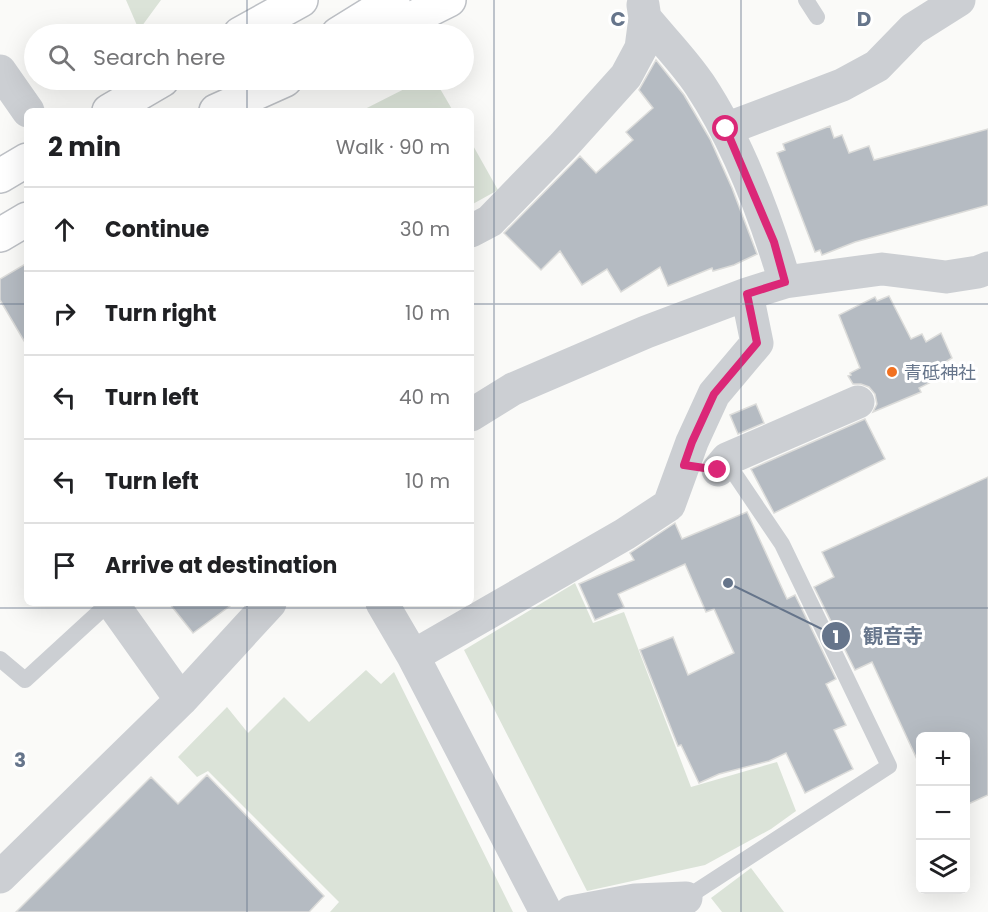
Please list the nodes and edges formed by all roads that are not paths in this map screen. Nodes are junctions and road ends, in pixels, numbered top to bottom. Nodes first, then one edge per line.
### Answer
1 (277, 0) edge
2 (301, 0) edge
3 (393, 0) edge
4 (448, 0) edge
5 (806, 0) edge
6 (959, 0) edge
7 (644, 9) edge
8 (817, 17) dead end
9 (242, 24) edge
10 (258, 24) edge
11 (354, 24) edge
12 (401, 24) edge
13 (0, 71) edge
14 (145, 90) edge
15 (249, 90) edge
16 (262, 90) edge
17 (26, 108) edge
18 (114, 108) edge
19 (220, 108) edge
20 (222, 108) edge
21 (726, 129) junction
22 (24, 162) edge
23 (0, 176) edge
24 (24, 221) edge
25 (474, 229) edge
26 (0, 235) edge
27 (988, 268) edge
28 (785, 282) junction
29 (747, 294) junction
30 (858, 402) dead end
31 (474, 413) edge
32 (684, 465) junction
33 (718, 470) junction
34 (108, 606) edge
35 (113, 606) edge
36 (267, 606) edge
37 (384, 606) edge
38 (413, 656) junction
39 (0, 659) edge
40 (181, 700) junction
41 (0, 877) edge
42 (686, 898) joint
43 (546, 912) edge
44 (572, 912) edge

1 - 9 main road
2 - 10 main road
3 - 11 main road
4 - 12 main road
5 - 8 lane
6 - 21 street
7 - 21 street
7 - 25 street
13 - 17 street
14 - 18 main road
15 - 19 main road
16 - 20 main road
21 - 28 street
22 - 23 main road
24 - 26 main road
27 - 28 street
28 - 29 street
29 - 31 street
29 - 32 street
30 - 33 street
32 - 33 lane
32 - 38 street
33 - 42 lane
34 - 39 lane
35 - 40 street
36 - 40 street
37 - 38 street
38 - 43 street
40 - 41 street
42 - 44 street

